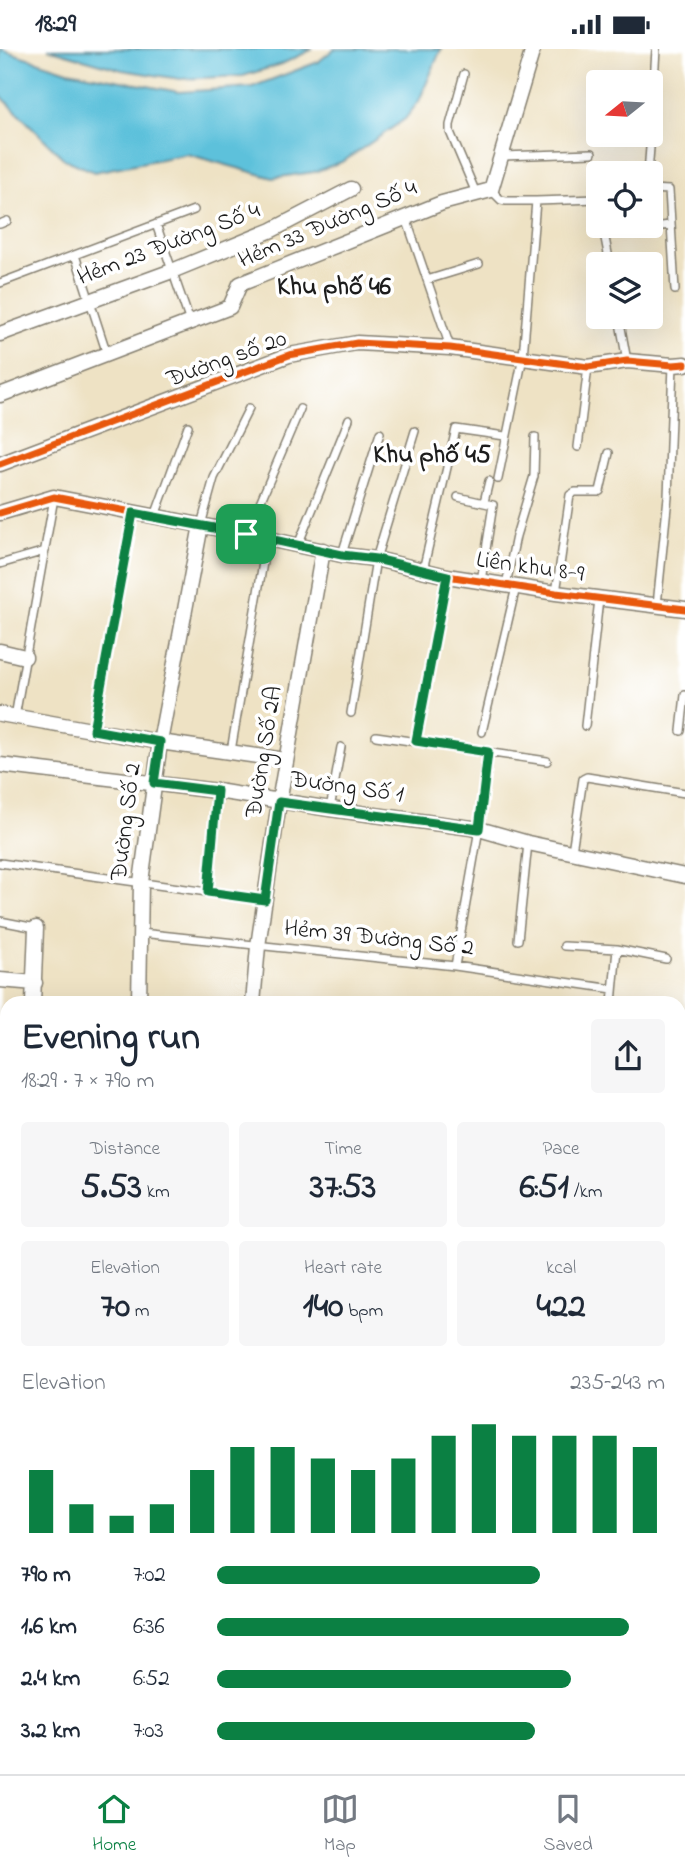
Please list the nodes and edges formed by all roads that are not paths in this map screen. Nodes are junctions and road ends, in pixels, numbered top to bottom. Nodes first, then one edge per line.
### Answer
1 (533, 49) edge
2 (656, 49) edge
3 (655, 70) edge
4 (464, 74) dead end
5 (592, 153) dead end
6 (501, 156) junction
7 (351, 188) dead end
8 (491, 190) junction
9 (663, 190) edge
10 (476, 194) junction
11 (586, 199) edge
12 (536, 201) junction
13 (194, 210) dead end
14 (406, 218) junction
15 (156, 224) junction
16 (670, 225) junction
17 (663, 226) edge
18 (75, 255) junction
19 (479, 264) dead end
20 (172, 271) junction
21 (427, 280) junction
22 (0, 283) edge
23 (675, 290) dead end
24 (90, 301) junction
25 (190, 322) junction
26 (621, 329) edge
27 (0, 334) edge
28 (450, 348) junction
29 (107, 353) junction
30 (523, 357) junction
31 (627, 362) junction
32 (679, 365) edge
33 (588, 367) junction
34 (0, 395) edge
35 (249, 408) dead end
36 (300, 409) dead end
37 (349, 419) dead end
38 (188, 426) dead end
39 (415, 431) dead end
40 (380, 433) dead end
41 (505, 436) junction
42 (535, 437) dead end
43 (578, 447) dead end
44 (609, 453) dead end
45 (0, 464) edge
46 (498, 479) dead end
47 (489, 481) dead end
48 (54, 497) junction
49 (458, 497) dead end
50 (484, 502) junction
51 (0, 513) edge
52 (133, 513) junction
53 (155, 516) junction
54 (201, 525) junction
55 (246, 534) junction
56 (267, 538) junction
57 (298, 546) junction
58 (45, 551) junction
59 (323, 551) junction
60 (342, 555) junction
61 (376, 559) junction
62 (0, 564) edge
63 (423, 571) junction
64 (447, 576) junction
65 (481, 581) junction
66 (511, 586) junction
67 (556, 593) junction
68 (599, 598) junction
69 (657, 605) junction
70 (685, 609) edge
71 (0, 651) edge
72 (25, 657) junction
73 (685, 695) edge
74 (351, 713) dead end
75 (7, 715) edge
76 (584, 726) dead end
77 (93, 730) junction
78 (482, 731) dead end
79 (681, 731) dead end
80 (376, 736) dead end
81 (416, 741) junction
82 (160, 742) junction
83 (341, 747) dead end
84 (231, 751) junction
85 (488, 752) junction
86 (285, 760) junction
87 (547, 761) dead end
88 (0, 765) edge
89 (154, 783) junction
90 (217, 791) junction
91 (685, 793) edge
92 (279, 802) junction
93 (330, 810) junction
94 (479, 829) junction
95 (528, 843) junction
96 (572, 852) junction
97 (0, 863) edge
98 (685, 876) edge
99 (141, 883) junction
100 (208, 892) junction
101 (265, 900) junction
102 (0, 921) edge
103 (36, 928) joint
104 (140, 933) junction
105 (518, 940) dead end
106 (258, 946) junction
107 (564, 946) dead end
108 (617, 949) junction
109 (666, 959) dead end
110 (455, 966) junction
111 (0, 980) edge
112 (35, 983) junction
113 (613, 989) junction
114 (34, 996) edge
115 (144, 996) edge
116 (254, 996) edge
117 (612, 996) edge

1 - 6 street
2 - 3 lane
4 - 10 lane
5 - 6 lane
6 - 8 street
7 - 20 street, Hẻm 23 Đường Số 4
8 - 10 street, Hẻm 33 Đường Số 4
8 - 12 lane
9 - 16 lane
10 - 14 street, Hẻm 33 Đường Số 4
11 - 12 lane
12 - 30 lane
13 - 15 lane
14 - 21 lane
14 - 25 street, Hẻm 33 Đường Số 4
15 - 18 lane
15 - 20 lane
16 - 17 lane
16 - 23 lane
18 - 22 lane
18 - 24 lane
19 - 21 lane
20 - 24 street, Hẻm 23 Đường Số 4
20 - 25 lane
21 - 28 lane
24 - 27 street, Hẻm 23 Đường Số 4
24 - 29 lane
25 - 29 street, Hẻm 33 Đường Số 4
26 - 31 lane
28 - 30 street, Đường số 20
28 - 45 street, Đường số 20
29 - 34 street, Hẻm 33 Đường Số 4
30 - 33 street, Đường số 20
30 - 41 lane
31 - 32 street, Đường số 20
31 - 33 street, Đường số 20
32 - 69 lane
33 - 43 lane
35 - 54 lane
36 - 55 lane
37 - 57 lane
38 - 53 lane
39 - 61 lane
40 - 60 lane
41 - 46 lane
41 - 63 lane
42 - 66 lane
44 - 67 lane
47 - 50 lane
48 - 51 street, Liên khu 8-9
48 - 52 street, Liên khu 8-9
48 - 58 lane
49 - 50 lane
50 - 65 lane
52 - 53 street, Liên khu 8-9
52 - 77 lane
53 - 54 street, Liên khu 8-9
54 - 55 street, Liên khu 8-9
54 - 82 street, Đường Số 2
55 - 56 street, Liên khu 8-9
56 - 57 street, Liên khu 8-9
56 - 84 lane
57 - 59 street, Liên khu 8-9
58 - 62 lane
58 - 72 lane
59 - 60 street, Liên khu 8-9
59 - 86 street, Đường Số 2A
60 - 61 street, Liên khu 8-9
61 - 63 street, Liên khu 8-9
61 - 74 lane
63 - 64 street, Liên khu 8-9
64 - 65 street, Liên khu 8-9
64 - 81 lane
65 - 66 street, Liên khu 8-9
66 - 67 street, Liên khu 8-9
66 - 78 lane
67 - 68 street, Liên khu 8-9
68 - 69 street, Liên khu 8-9
68 - 76 lane
69 - 70 street, Liên khu 8-9
71 - 72 street
72 - 75 lane
73 - 79 lane
75 - 77 street
77 - 82 street
80 - 81 lane
81 - 85 lane
82 - 84 street
82 - 89 street, Đường Số 2
83 - 93 lane
84 - 86 street
85 - 87 lane
85 - 94 lane
86 - 92 street, Đường Số 2A
88 - 89 street, Đường Số 1
89 - 90 street, Đường Số 1
89 - 99 street, Đường Số 2
90 - 92 street, Đường Số 1
90 - 100 lane
91 - 96 lane
92 - 93 street, Đường Số 1
92 - 101 street, Đường Số 2A
93 - 94 street, Đường Số 1
94 - 95 street, Đường Số 1
94 - 110 lane
95 - 96 street, Đường Số 1
95 - 105 lane
96 - 98 street, Đường Số 1
97 - 99 lane
99 - 100 lane
99 - 104 street, Đường Số 2
100 - 101 lane
101 - 106 street, Đường Số 2A
102 - 103 lane
103 - 112 street
104 - 106 lane, Hẻm 39 Đường Số 2
104 - 115 street, Đường Số 2
106 - 110 lane, Hẻm 39 Đường Số 2
106 - 116 street, Đường Số 2A
107 - 108 lane
108 - 109 lane
108 - 113 lane
110 - 113 lane, Hẻm 39 Đường Số 2
111 - 112 street
112 - 114 street
113 - 117 lane

